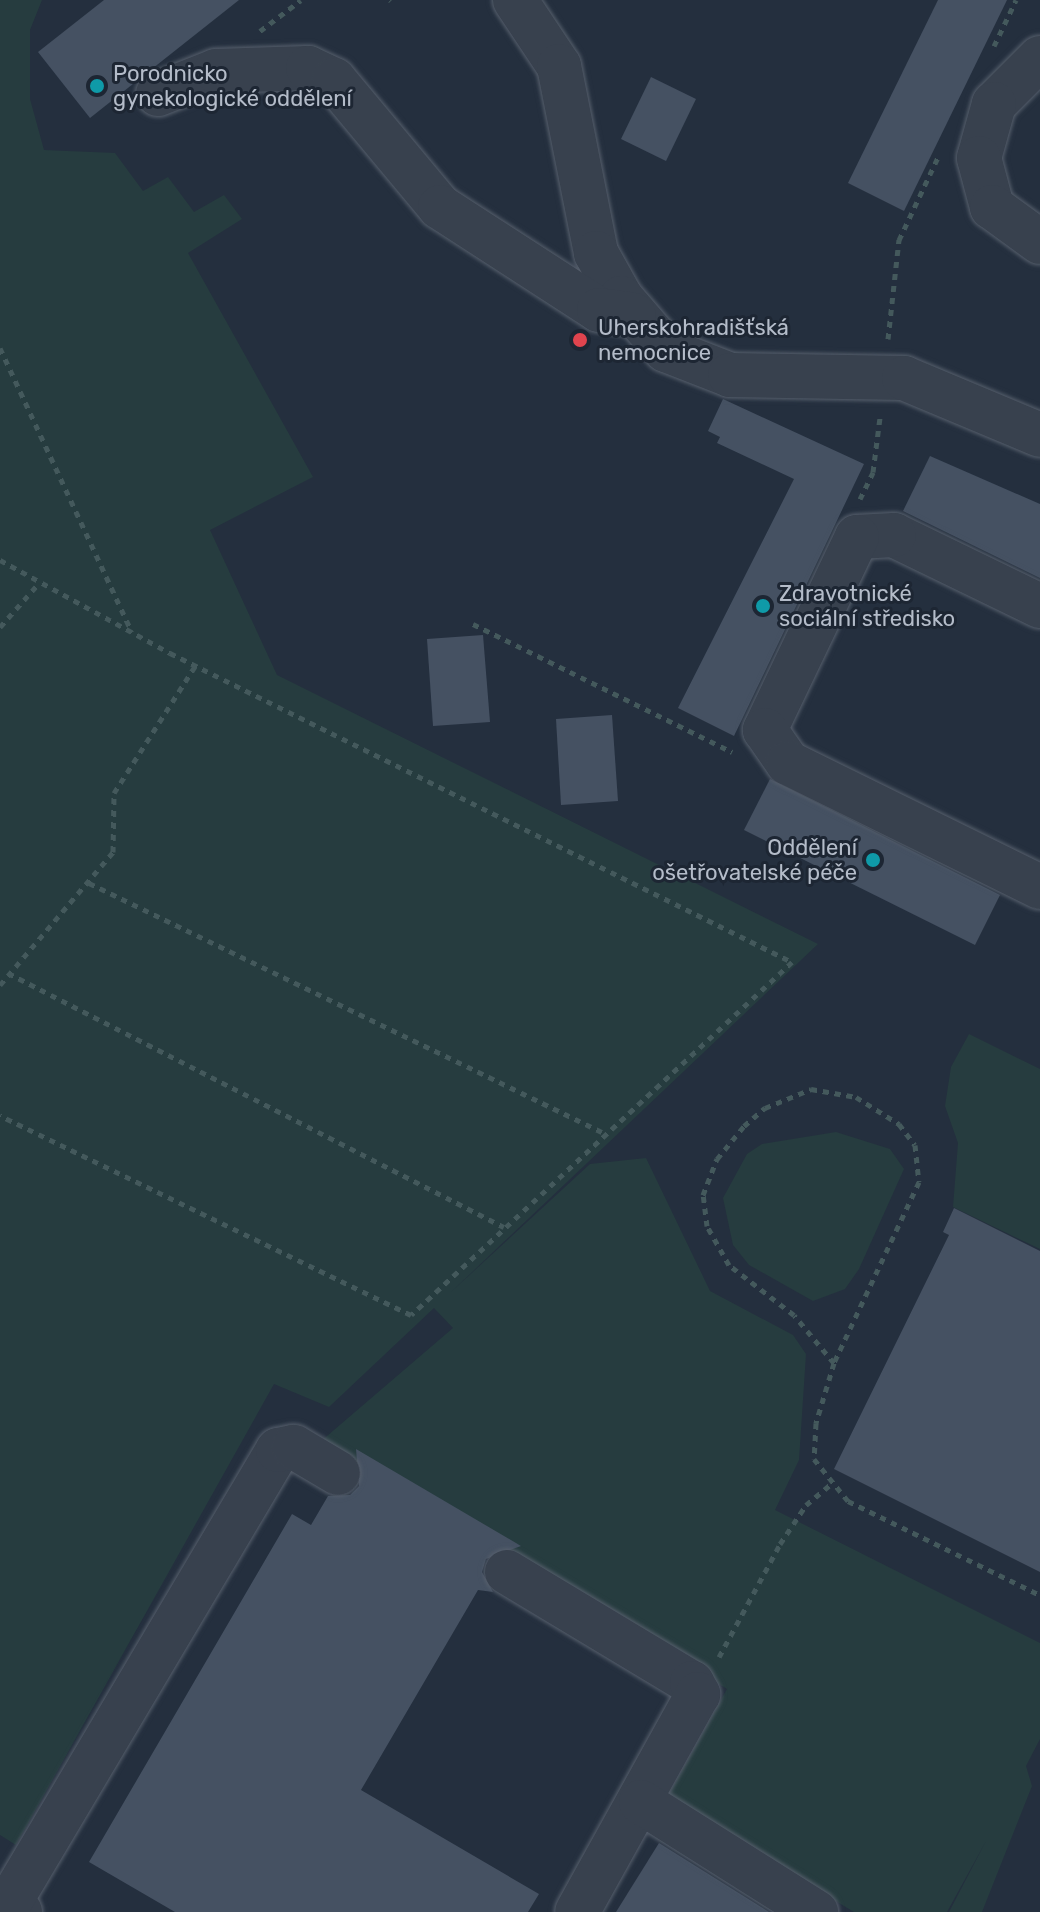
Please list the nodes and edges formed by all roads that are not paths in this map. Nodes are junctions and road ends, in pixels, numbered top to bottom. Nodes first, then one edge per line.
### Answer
1 (515, 0) edge
2 (1040, 58) edge
3 (158, 94) dead end
4 (1040, 242) edge
5 (634, 315) junction
6 (1040, 435) edge
7 (1040, 606) edge
8 (1040, 887) edge
9 (338, 1473) dead end
10 (507, 1572) dead end
11 (641, 1802) junction
12 (9, 1906) edge
13 (577, 1912) edge
14 (816, 1912) edge

1 - 5 lane
2 - 4 lane
3 - 5 lane
5 - 6 lane
7 - 8 lane
9 - 12 lane
10 - 11 lane
11 - 13 lane
11 - 14 lane

